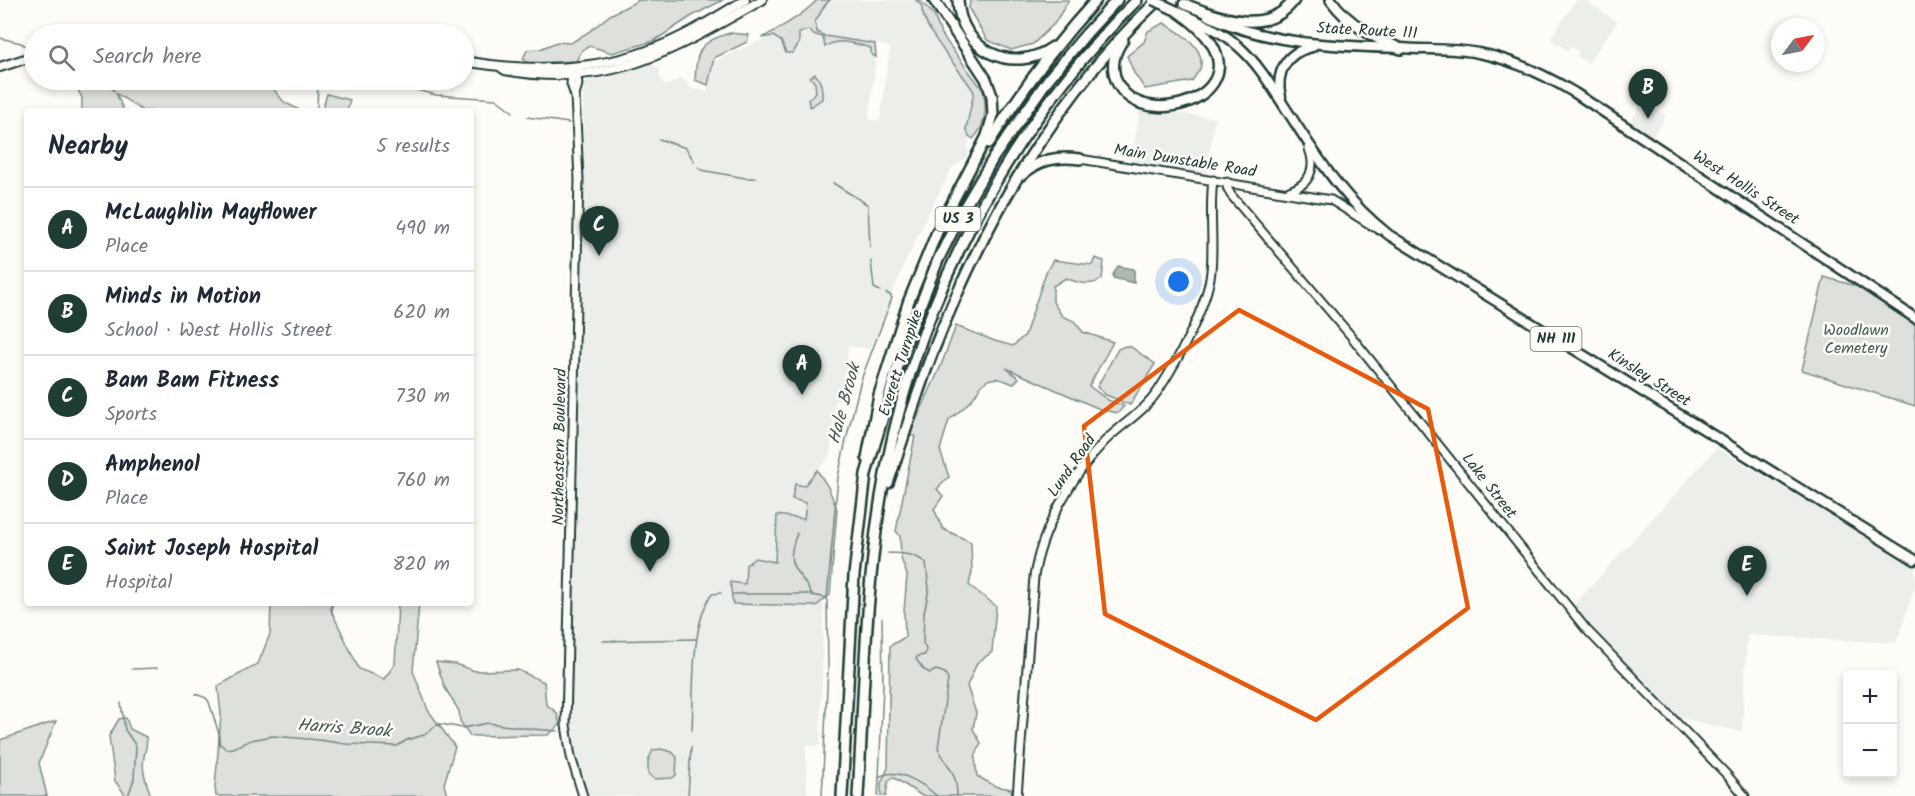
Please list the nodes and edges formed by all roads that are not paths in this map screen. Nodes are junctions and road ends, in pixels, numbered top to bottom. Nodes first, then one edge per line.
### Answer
1 (745, 0) edge
2 (762, 0) edge
3 (932, 0) edge
4 (958, 0) edge
5 (1096, 0) edge
6 (1117, 0) edge
7 (1137, 0) edge
8 (1153, 0) edge
9 (1158, 0) edge
10 (1294, 0) edge
11 (1331, 0) edge
12 (1179, 5) edge
13 (1146, 11) junction
14 (1064, 37) junction
15 (1333, 45) junction
16 (1401, 48) junction
17 (658, 51) junction
18 (24, 59) edge
19 (474, 63) edge
20 (0, 67) edge
21 (501, 67) junction
22 (574, 67) junction
23 (575, 76) junction
24 (1560, 84) joint
25 (1286, 109) junction
26 (1300, 130) junction
27 (1080, 159) joint
28 (1213, 180) junction
29 (1227, 182) junction
30 (1014, 183) junction
31 (1286, 191) junction
32 (953, 201) junction
33 (1369, 219) joint
34 (1389, 236) junction
35 (1915, 318) edge
36 (866, 474) junction
37 (878, 514) junction
38 (1915, 560) edge
39 (1743, 795) edge
40 (583, 796) edge
41 (842, 796) edge
42 (858, 796) edge
43 (1017, 796) edge

1 - 17 main road
2 - 17 main road
3 - 32 highway
4 - 14 highway
5 - 14 highway
6 - 36 highway, Everett Turnpike / US 3
7 - 37 highway, Everett Turnpike / US 3
8 - 12 main road, State Route 111 / NH 111, bridge
9 - 13 highway
10 - 12 highway
11 - 16 highway
12 - 13 highway
12 - 15 main road, State Route 111 / NH 111
12 - 25 main road, State Route 111 / NH 111
13 - 30 highway
14 - 32 highway
15 - 16 main road, State Route 111 / NH 111
15 - 25 main road
16 - 24 main road, State Route 111 / NH 111
17 - 22 main road
17 - 23 main road
18 - 20 main road
19 - 21 main road
21 - 22 main road
21 - 23 main road
22 - 23 street
23 - 40 street, Northeastern Boulevard
24 - 35 main road, West Hollis Street / NH 111
25 - 26 main road, State Route 111 / NH 111
26 - 31 street
26 - 33 main road, State Route 111 / NH 111
27 - 28 street, Main Dunstable Road
27 - 30 highway
28 - 29 street, Main Dunstable Road
28 - 43 street, Lund Road
29 - 31 street, Main Dunstable Road
29 - 39 street, Lake Street
30 - 37 highway
31 - 34 street, Main Dunstable Road
32 - 36 highway
33 - 34 main road, Kinsley Street / NH 111
34 - 38 main road, Kinsley Street / NH 111
36 - 41 highway, Everett Turnpike / US 3
37 - 42 highway, Everett Turnpike / US 3

